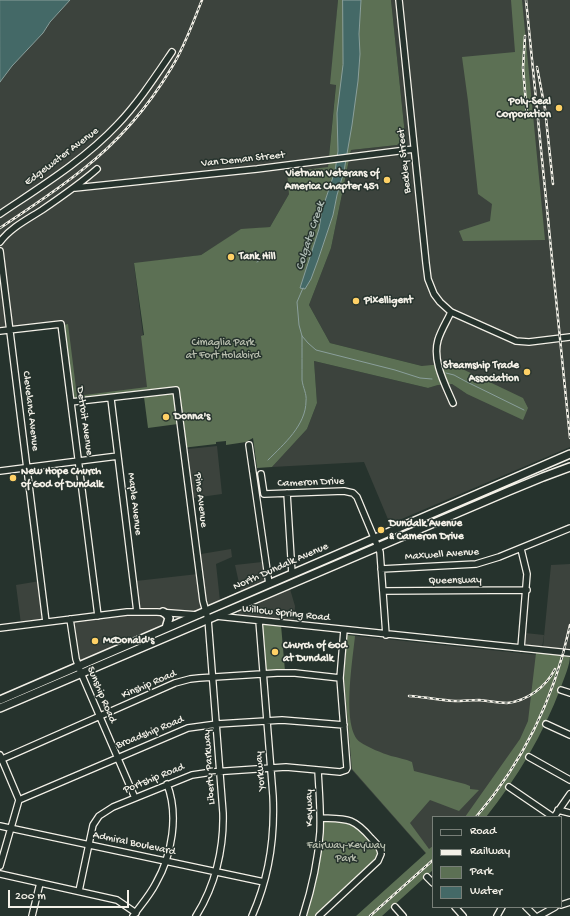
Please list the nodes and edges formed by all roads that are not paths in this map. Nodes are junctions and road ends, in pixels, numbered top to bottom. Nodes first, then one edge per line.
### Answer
1 (399, 0) edge
2 (172, 52) dead end
3 (414, 149) junction
4 (97, 169) dead end
5 (75, 188) junction
6 (0, 214) edge
7 (0, 242) edge
8 (0, 251) edge
9 (451, 312) junction
10 (9, 330) junction
11 (0, 331) edge
12 (570, 337) edge
13 (110, 399) junction
14 (71, 402) junction
15 (453, 403) dead end
16 (249, 445) dead end
17 (570, 454) edge
18 (118, 456) junction
19 (79, 461) junction
20 (570, 467) edge
21 (27, 468) junction
22 (0, 471) edge
23 (262, 474) dead end
24 (287, 494) junction
25 (570, 528) edge
26 (374, 538) junction
27 (378, 547) junction
28 (521, 549) junction
29 (381, 569) junction
30 (292, 574) junction
31 (269, 584) junction
32 (527, 590) junction
33 (383, 591) junction
34 (137, 612) junction
35 (163, 612) junction
36 (197, 615) junction
37 (208, 615) junction
38 (98, 616) junction
39 (70, 619) junction
40 (258, 621) junction
41 (46, 622) junction
42 (0, 628) edge
43 (166, 628) junction
44 (344, 630) junction
45 (386, 635) junction
46 (521, 648) junction
47 (570, 653) edge
48 (80, 670) junction
49 (262, 674) junction
50 (212, 678) junction
51 (340, 678) junction
52 (561, 690) dead end
53 (570, 693) edge
54 (0, 700) edge
55 (0, 708) edge
56 (100, 716) junction
57 (266, 720) junction
58 (217, 724) junction
59 (546, 724) dead end
60 (344, 725) junction
61 (570, 735) edge
62 (118, 757) junction
63 (529, 757) dead end
64 (1, 758) edge
65 (270, 767) junction
66 (318, 770) junction
67 (220, 771) junction
68 (570, 780) edge
69 (167, 784) junction
70 (509, 787) dead end
71 (570, 794) edge
72 (135, 798) junction
73 (19, 800) junction
74 (558, 810) junction
75 (570, 813) edge
76 (552, 816) edge
77 (554, 816) edge
78 (320, 818) junction
79 (0, 826) edge
80 (11, 828) junction
81 (89, 844) junction
82 (166, 860) junction
83 (0, 866) edge
84 (215, 871) junction
85 (0, 874) edge
86 (427, 877) dead end
87 (264, 882) junction
88 (432, 882) edge
89 (40, 883) junction
90 (80, 891) junction
91 (395, 906) dead end
92 (456, 908) edge
93 (527, 908) edge
94 (553, 908) edge
95 (134, 914) edge
96 (32, 916) edge
97 (196, 916) edge
98 (252, 916) edge
99 (303, 916) edge
100 (319, 916) edge
101 (403, 916) edge
102 (463, 916) edge
103 (535, 916) edge
104 (538, 916) edge

1 - 3 street, Beckley Street
2 - 6 street, Edgewater Avenue
3 - 5 street, Van Deman Street
3 - 9 street, Beckley Street
4 - 5 street
5 - 7 street
8 - 10 street, Cleveland Avenue
9 - 12 street
9 - 15 street
10 - 11 street
10 - 14 street, Detroit Avenue
10 - 21 street, Cleveland Avenue
13 - 14 street
13 - 18 street, Maple Avenue
13 - 37 street, Pine Avenue
14 - 19 street, Detroit Avenue
16 - 31 street
17 - 26 main road, North Dundalk Avenue
18 - 19 street
18 - 34 street, Maple Avenue
19 - 21 street
19 - 38 street, Detroit Avenue
20 - 27 main road, North Dundalk Avenue
21 - 22 street
21 - 41 street, Cleveland Avenue
23 - 24 street, Cameron Drive
24 - 26 street, Cameron Drive
24 - 30 street
25 - 28 street, Maxwell Avenue
26 - 27 street
26 - 30 main road, North Dundalk Avenue
27 - 29 street
27 - 37 main road, North Dundalk Avenue
28 - 29 street, Maxwell Avenue
28 - 32 street
29 - 33 street
30 - 31 main road, North Dundalk Avenue
31 - 37 main road, North Dundalk Avenue
32 - 33 street, Queensway
32 - 46 street
33 - 45 street
34 - 35 street
34 - 38 street
35 - 36 street
35 - 43 main road
36 - 37 main road, North Dundalk Avenue
36 - 43 main road, North Dundalk Avenue
37 - 40 street, Willow Spring Road
37 - 48 main road, North Dundalk Avenue
37 - 50 street, Liberty Parkway
38 - 39 street
39 - 41 street
39 - 48 street, Sunship Road
40 - 44 street, Willow Spring Road
40 - 49 street, Yorkway
41 - 42 street
43 - 48 main road, North Dundalk Avenue
44 - 45 street, Willow Spring Road
44 - 51 street
45 - 46 street, Willow Spring Road
46 - 47 street, Willow Spring Road
48 - 54 main road, North Dundalk Avenue
48 - 55 main road, North Dundalk Avenue
48 - 56 street, Sunship Road
49 - 50 street, Kinship Road
49 - 51 street, Kinship Road
49 - 57 street, Yorkway
50 - 56 street, Kinship Road
50 - 58 street, Liberty Parkway
51 - 60 street
52 - 53 street
56 - 62 street, Sunship Road
56 - 64 street, Kinship Road
57 - 58 street, Broadship Road
57 - 60 street, Broadship Road
57 - 65 street, Yorkway
58 - 62 street, Broadship Road
58 - 67 street, Liberty Parkway
59 - 61 street
60 - 66 street, Portship Road
62 - 72 street, Sunship Road
62 - 73 street, Broadship Road
63 - 68 street
64 - 73 street
65 - 66 street, Portship Road
65 - 67 street, Portship Road
65 - 87 street, Yorkway
66 - 78 street, Keyway
67 - 69 street, Portship Road
67 - 84 street, Liberty Parkway
69 - 72 street, Portship Road
69 - 82 street
70 - 76 street
71 - 74 street
72 - 81 street, Portship Road
73 - 80 street
74 - 75 street
74 - 77 street
78 - 99 street, Keyway
78 - 100 street
79 - 80 street, Admiral Boulevard
80 - 81 street, Admiral Boulevard
80 - 83 street
81 - 82 street, Admiral Boulevard
81 - 90 street, Portship Road
82 - 84 street, Admiral Boulevard
82 - 95 street
84 - 87 street, Admiral Boulevard
84 - 97 street, Liberty Parkway
85 - 89 street
86 - 88 street
87 - 98 street, Yorkway
89 - 90 street
89 - 96 street
90 - 95 street
91 - 101 street
92 - 102 street
93 - 103 street
94 - 104 street

